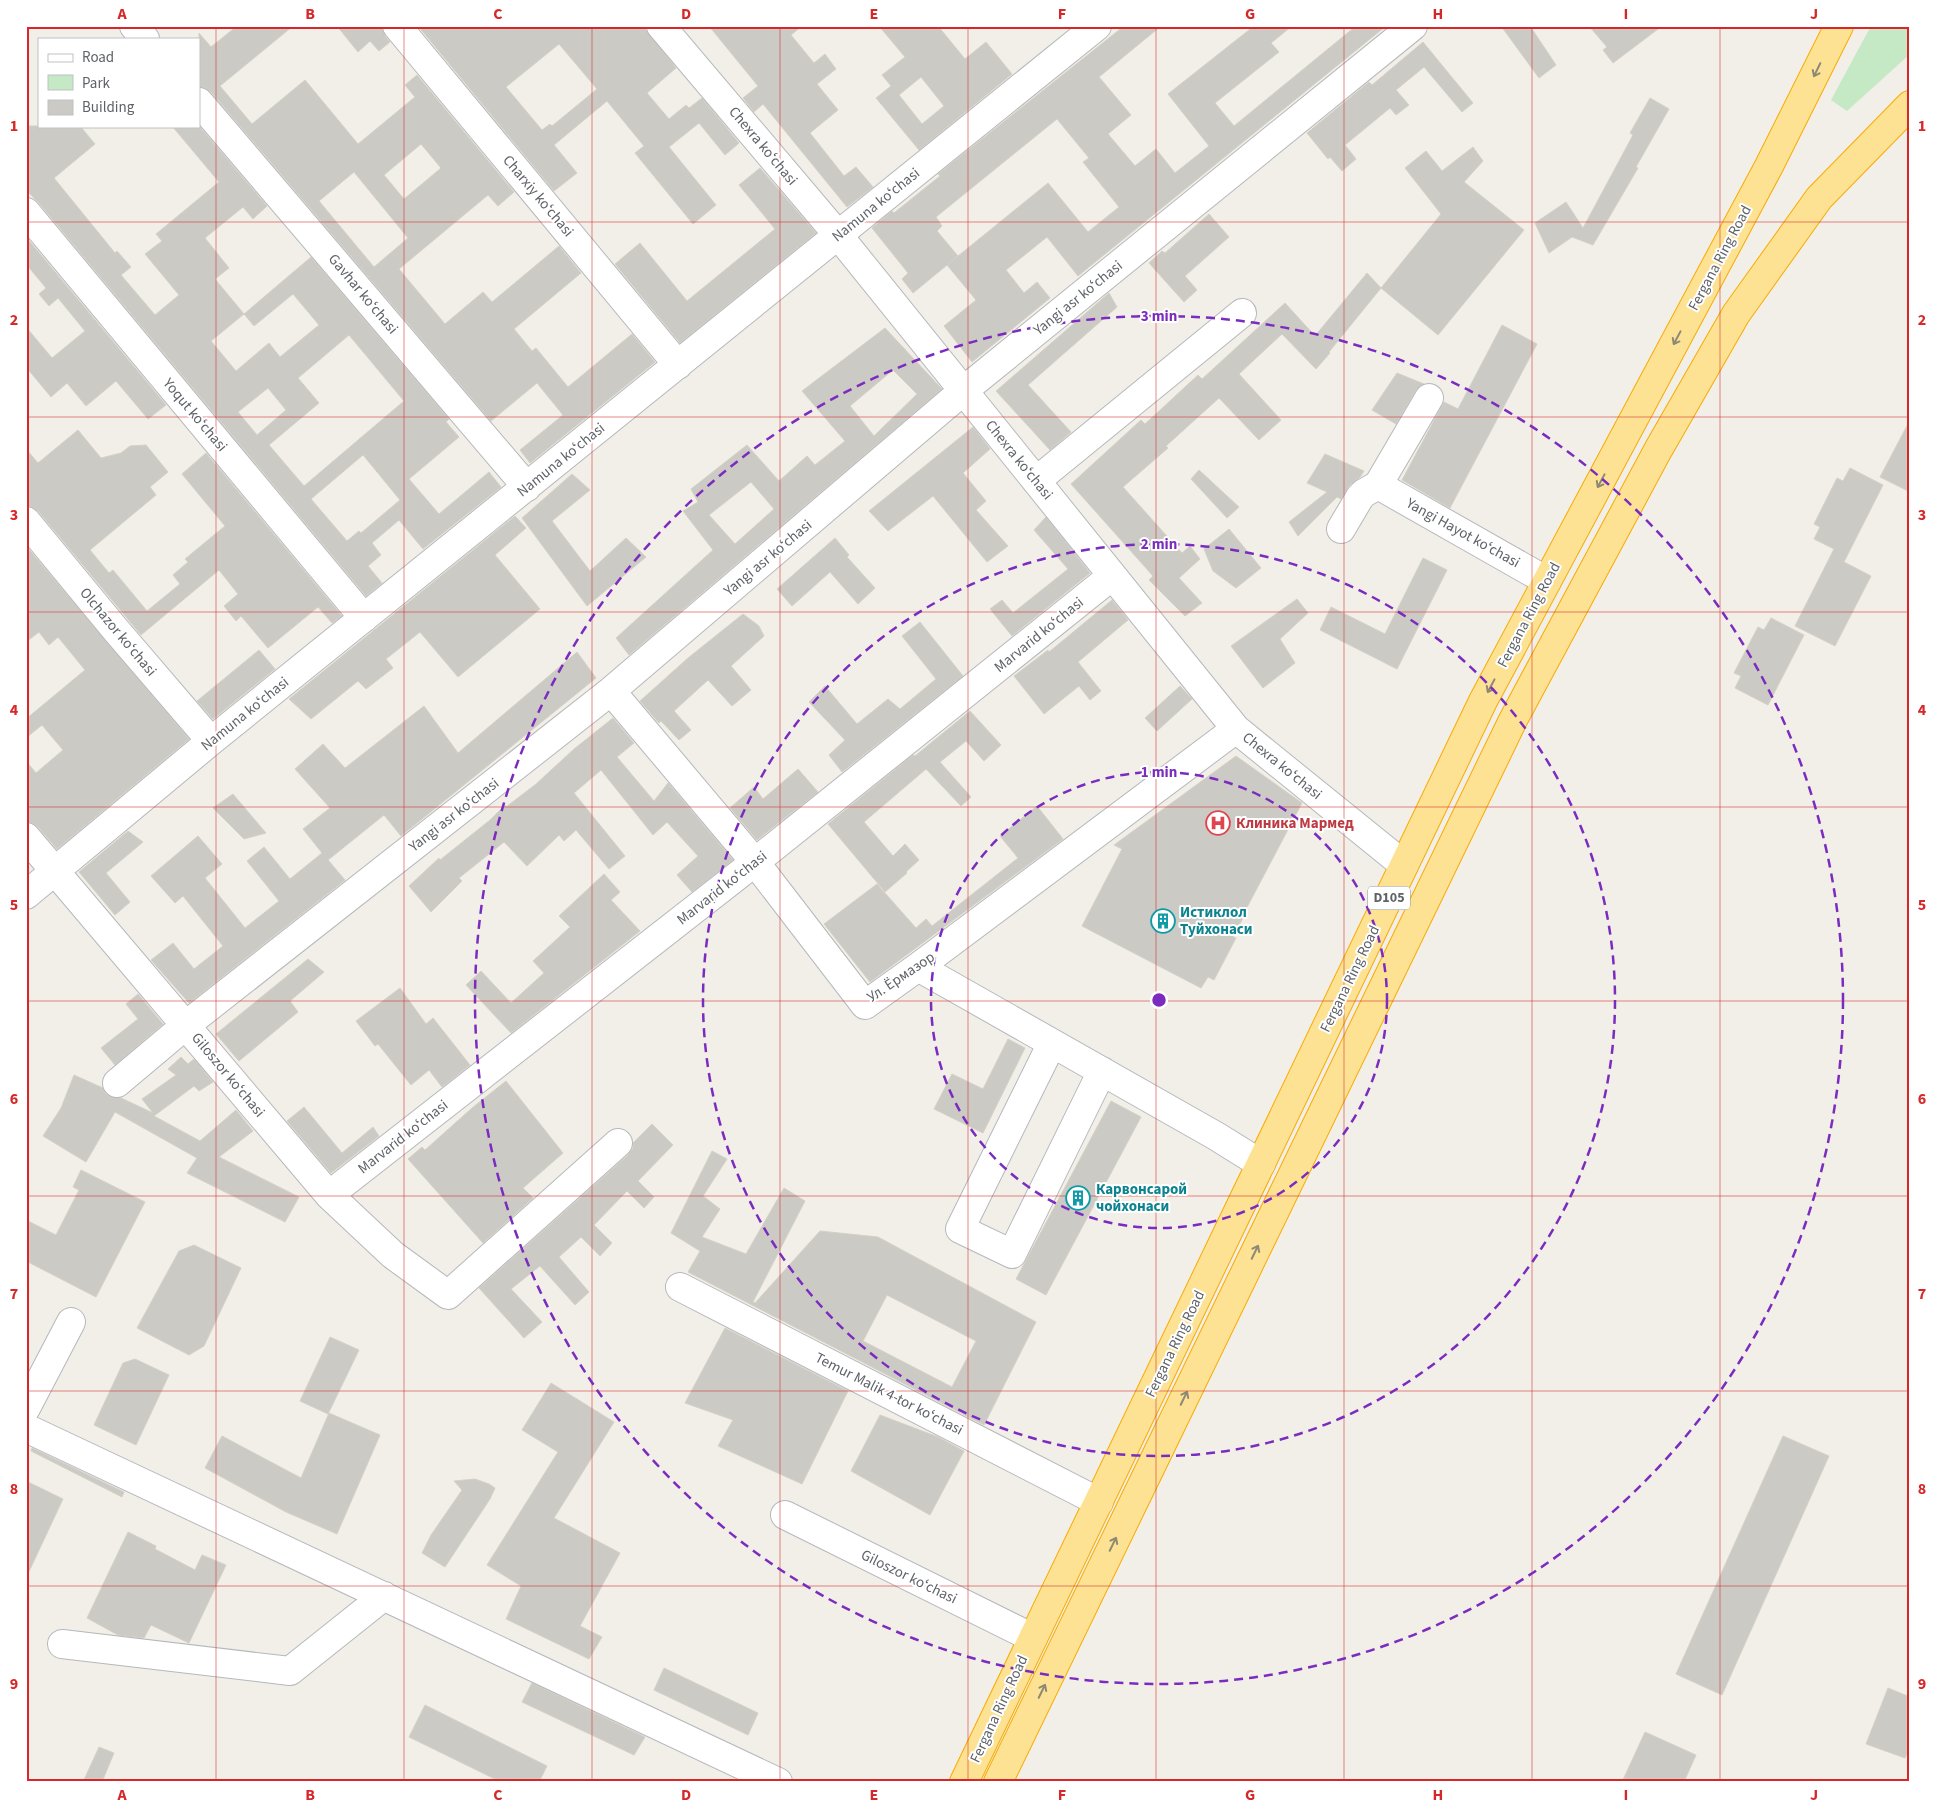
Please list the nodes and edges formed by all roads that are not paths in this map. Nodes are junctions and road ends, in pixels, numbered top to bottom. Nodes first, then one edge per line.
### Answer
1 (134, 26) edge
2 (397, 26) edge
3 (1097, 26) edge
4 (1413, 26) edge
5 (1839, 26) edge
6 (664, 27) edge
7 (144, 38) edge
8 (200, 103) edge
9 (1910, 105) edge
10 (26, 212) edge
11 (838, 235) junction
12 (1242, 313) dead end
13 (678, 365) junction
14 (964, 391) junction
15 (1429, 398) dead end
16 (1036, 481) junction
17 (1378, 485) junction
18 (527, 487) junction
19 (26, 522) edge
20 (1342, 529) dead end
21 (1112, 576) junction
22 (1547, 581) junction
23 (364, 618) junction
24 (611, 692) junction
25 (1236, 729) junction
26 (211, 741) junction
27 (26, 837) edge
28 (755, 862) junction
29 (1404, 865) junction
30 (55, 872) junction
31 (26, 895) edge
32 (918, 967) junction
33 (186, 1025) junction
34 (1052, 1043) junction
35 (1102, 1071) junction
36 (117, 1083) dead end
37 (618, 1143) dead end
38 (1261, 1164) junction
39 (329, 1195) junction
40 (680, 1287) dead end
41 (71, 1322) dead end
42 (26, 1408) edge
43 (26, 1428) edge
44 (1099, 1502) junction
45 (786, 1515) dead end
46 (384, 1596) junction
47 (1033, 1638) junction
48 (62, 1644) dead end
49 (996, 1717) junction
50 (1024, 1728) junction
51 (778, 1782) edge
52 (964, 1782) edge
53 (998, 1782) edge

1 - 7 street
2 - 13 street, Charxiy koʻchasi
3 - 11 street, Namuna koʻchasi
4 - 14 street, Yangi asr koʻchasi
5 -> 22 highway, Fergana Ring Road / D105
6 - 11 street, Chexra koʻchasi
8 - 18 street, Gavhar koʻchasi
50 -> 9 highway, Fergana Ring Road / D105
10 - 23 street, Yoqut koʻchasi
11 - 13 street, Namuna koʻchasi
11 - 14 street, Chexra koʻchasi
12 - 16 street
13 - 18 street, Namuna koʻchasi
14 - 16 street, Chexra koʻchasi
14 - 24 street, Yangi asr koʻchasi
15 - 17 street
16 - 21 street, Chexra koʻchasi
17 - 20 street
17 - 22 street, Yangi Hayot koʻchasi
18 - 23 street, Namuna koʻchasi
19 - 26 street, Olchazor koʻchasi
21 - 25 street, Chexra koʻchasi
21 - 28 street, Marvarid koʻchasi
22 -> 29 highway, Fergana Ring Road / D105
23 - 26 street, Namuna koʻchasi
24 - 28 street, Ул. Ёрмазор
24 - 33 street, Yangi asr koʻchasi
25 - 29 street, Chexra koʻchasi
25 - 32 street, Ул. Ёрмазор
26 - 30 street, Namuna koʻchasi
27 - 30 street, Giloszor koʻchasi
28 - 32 street, Ул. Ёрмазор
28 - 39 street, Marvarid koʻchasi
29 - 38 highway, Fergana Ring Road / D105
30 - 31 street, Namuna koʻchasi
30 - 33 street, Giloszor koʻchasi
32 - 34 street
33 - 36 street, Yangi asr koʻchasi
33 - 39 street, Giloszor koʻchasi
34 - 35 street
34 - 35 street
35 - 38 street
37 - 39 street, Giloszor koʻchasi
38 - 44 highway, Fergana Ring Road / D105
40 - 44 street, Temur Malik 4-tor koʻchasi
41 - 42 street
43 - 46 street
44 - 47 highway, Fergana Ring Road / D105
45 - 47 street, Giloszor koʻchasi
46 - 48 street
46 - 51 street
47 - 49 highway, Fergana Ring Road / D105
49 - 50 highway
49 - 52 highway, Fergana Ring Road / D105
50 - 53 highway, Fergana Ring Road / D105

